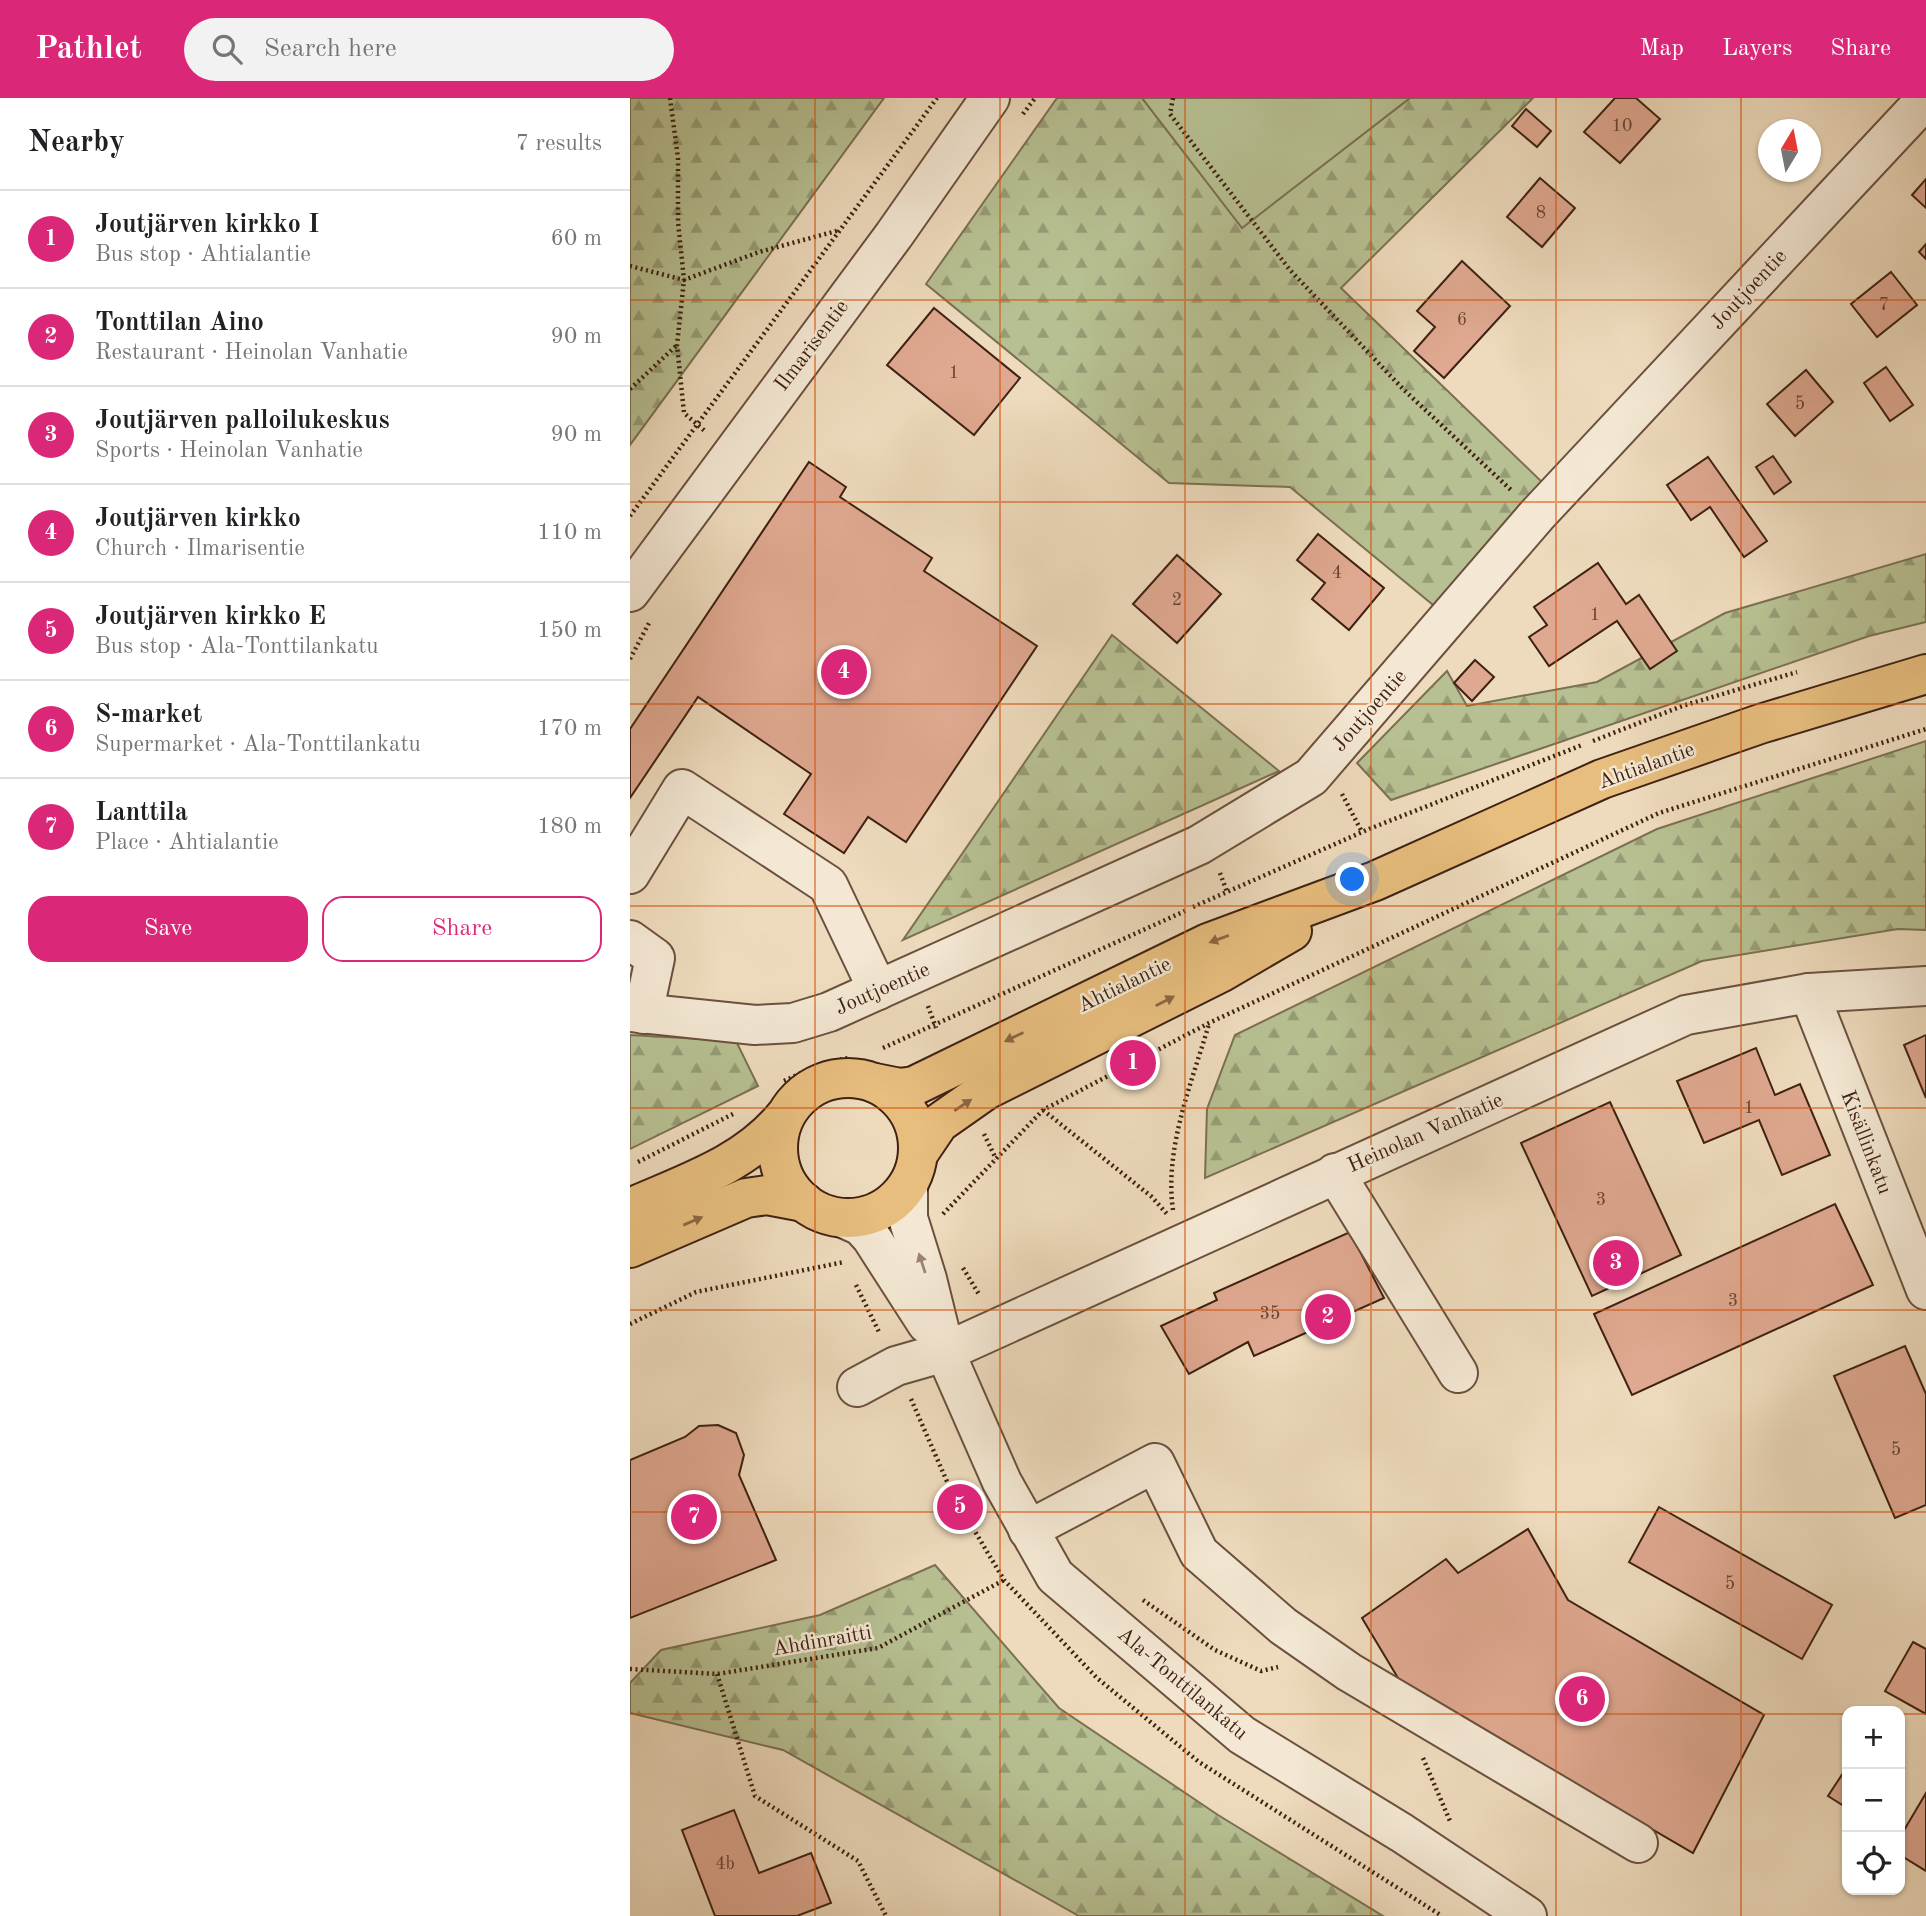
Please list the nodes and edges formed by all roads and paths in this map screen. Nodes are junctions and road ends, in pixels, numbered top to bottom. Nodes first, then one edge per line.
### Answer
1 (670, 98) edge
2 (937, 98) edge
3 (990, 98) edge
4 (1173, 98) edge
5 (1926, 99) edge
6 (841, 229) junction
7 (630, 266) edge
8 (684, 280) junction
9 (677, 345) junction
10 (630, 388) edge
11 (696, 424) junction
12 (1537, 515) junction
13 (630, 516) edge
14 (630, 592) edge
15 (1926, 674) edge
16 (1926, 729) edge
17 (1369, 829) dead end
18 (1217, 865) dead end
19 (630, 874) edge
20 (1375, 881) junction
21 (1227, 892) junction
22 (630, 940) edge
23 (1926, 986) edge
24 (878, 990) junction
25 (1809, 992) junction
26 (636, 1013) edge
27 (870, 1063) junction
28 (783, 1100) junction
29 (1042, 1110) dead end
30 (735, 1113) dead end
31 (631, 1166) edge
32 (913, 1169) junction
33 (1335, 1173) junction
34 (804, 1202) junction
35 (630, 1208) edge
36 (843, 1218) junction
37 (630, 1248) edge
38 (1926, 1290) edge
39 (945, 1352) junction
40 (1458, 1373) dead end
41 (858, 1387) dead end
42 (1028, 1530) junction
43 (1055, 1576) junction
44 (1004, 1580) dead end
45 (1138, 1597) dead end
46 (1020, 1598) dead end
47 (1312, 1647) junction
48 (630, 1669) edge
49 (717, 1674) junction
50 (1400, 1703) junction
51 (1454, 1832) dead end
52 (1637, 1843) dead end
53 (886, 1916) edge
54 (1527, 1916) edge

1 - 8 path
2 - 6 path
3 - 14 street, Ilmarisentie
4 - 12 path
5 - 12 street, Joutjoentie
6 - 8 path
6 - 11 path
7 - 8 path
8 - 9 path
9 - 10 path
9 - 11 path
11 - 13 path
12 - 24 street, Joutjoentie
15 - 20 main road, Ahtialantie
16 - 29 path
17 - 21 path
18 - 21 path
19 - 24 street
20 -> 27 main road, Ahtialantie
32 -> 20 main road, Ahtialantie
21 - 27 path
22 - 26 street
23 - 25 street, Heinolan Vanhatie
24 - 26 street, Joutjoentie
25 - 33 street, Heinolan Vanhatie
25 - 38 street, Kisällinkatu
27 - 28 main road
27 - 28 path
27 - 32 main road
28 - 34 main road
28 - 35 main road
30 - 31 path
32 - 36 main road
39 -> 32 street, Ala-Tonttilankatu
33 - 39 street, Heinolan Vanhatie
33 - 40 street
34 - 36 main road
37 -> 34 main road
36 - 39 street, Ala-Tonttilankatu
39 - 41 street, Heinolan Vanhatie
39 - 42 street, Ala-Tonttilankatu
42 - 43 street, Ala-Tonttilankatu
42 - 47 street
43 - 46 path
43 - 54 street, Ala-Tonttilankatu
44 - 49 path, Ahdinraitti
45 - 47 path
47 - 50 street
48 - 49 path, Ahdinraitti
49 - 53 path
50 - 51 path
50 - 52 street

